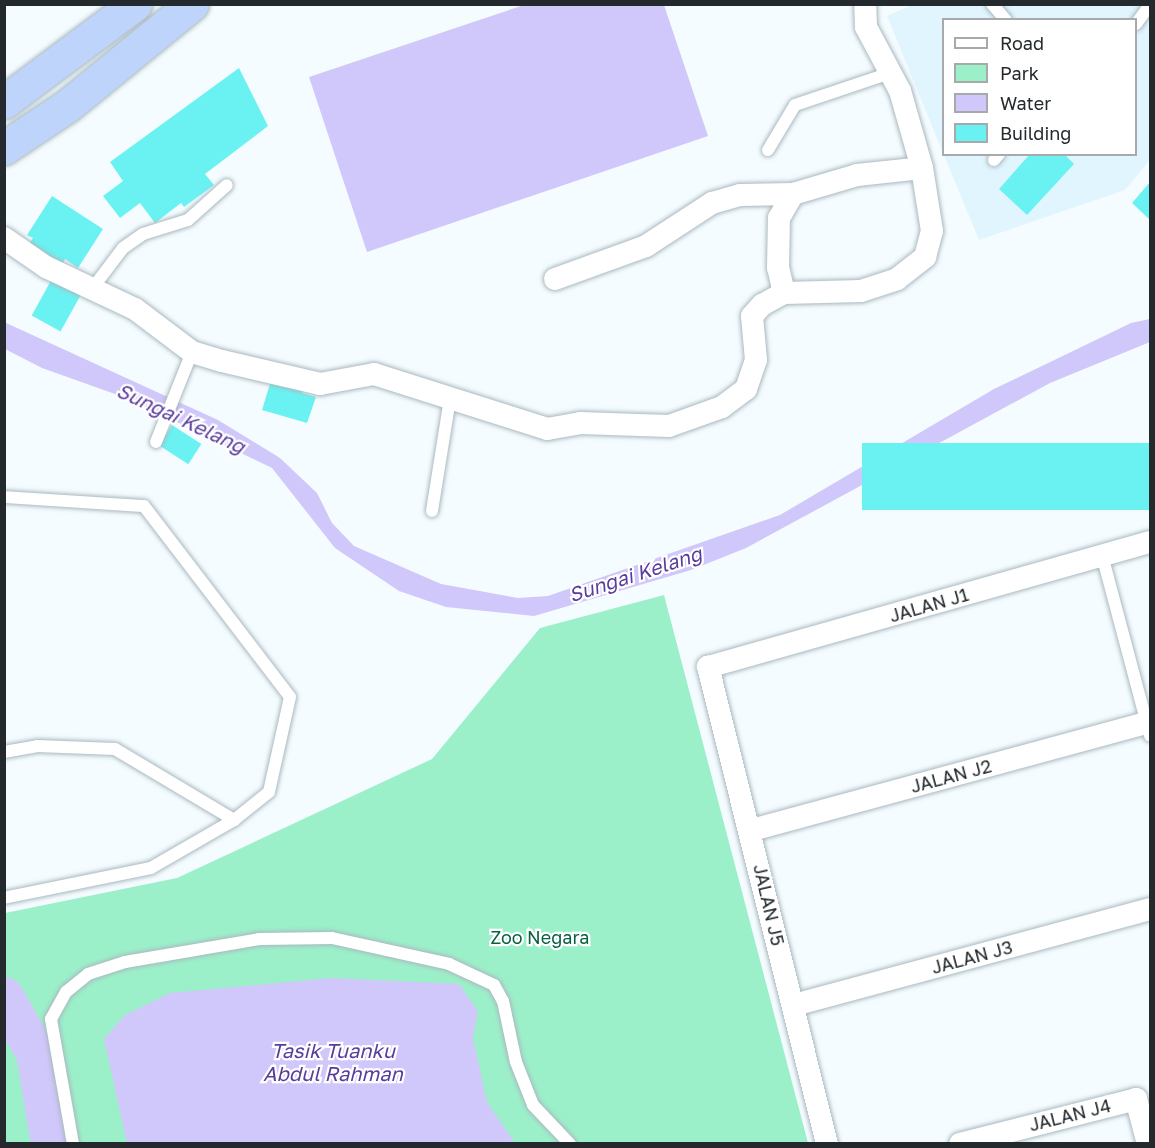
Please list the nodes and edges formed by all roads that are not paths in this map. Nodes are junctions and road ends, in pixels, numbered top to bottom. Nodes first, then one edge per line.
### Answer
1 (135, 4) edge
2 (192, 4) edge
3 (865, 4) edge
4 (992, 4) edge
5 (1150, 5) edge
6 (1004, 18) edge
7 (1137, 23) edge
8 (890, 73) junction
9 (5, 101) edge
10 (4, 148) edge
11 (768, 150) dead end
12 (922, 168) junction
13 (227, 185) dead end
14 (794, 194) junction
15 (4, 238) edge
16 (555, 279) dead end
17 (92, 289) junction
18 (784, 293) junction
19 (192, 352) junction
20 (450, 398) junction
21 (156, 442) dead end
22 (4, 497) edge
23 (432, 512) dead end
24 (1150, 542) edge
25 (1102, 555) junction
26 (708, 667) joint
27 (1149, 727) edge
28 (4, 752) edge
29 (234, 820) junction
30 (752, 830) junction
31 (4, 898) edge
32 (1150, 909) edge
33 (794, 1005) junction
34 (73, 1143) edge
35 (570, 1143) edge
36 (827, 1143) edge
37 (960, 1143) edge
38 (1148, 1143) edge

1 - 9 highway
2 - 10 highway
3 - 8 street
4 - 6 lane
5 - 7 lane
8 - 11 lane
8 - 12 street
12 - 14 street
12 - 18 street
13 - 17 lane
14 - 16 street
14 - 18 street
15 - 17 street
17 - 19 street
18 - 20 street
19 - 20 street
19 - 21 lane
20 - 23 lane
22 - 29 lane
24 - 25 street, JALAN J1
25 - 26 street, JALAN J1
25 - 27 lane
26 - 30 street, JALAN J5
27 - 30 street, JALAN J2
28 - 29 lane
29 - 31 lane
30 - 33 street, JALAN J5
32 - 33 street, JALAN J3
33 - 36 street, JALAN J5
34 - 35 lane
37 - 38 street, JALAN J4

